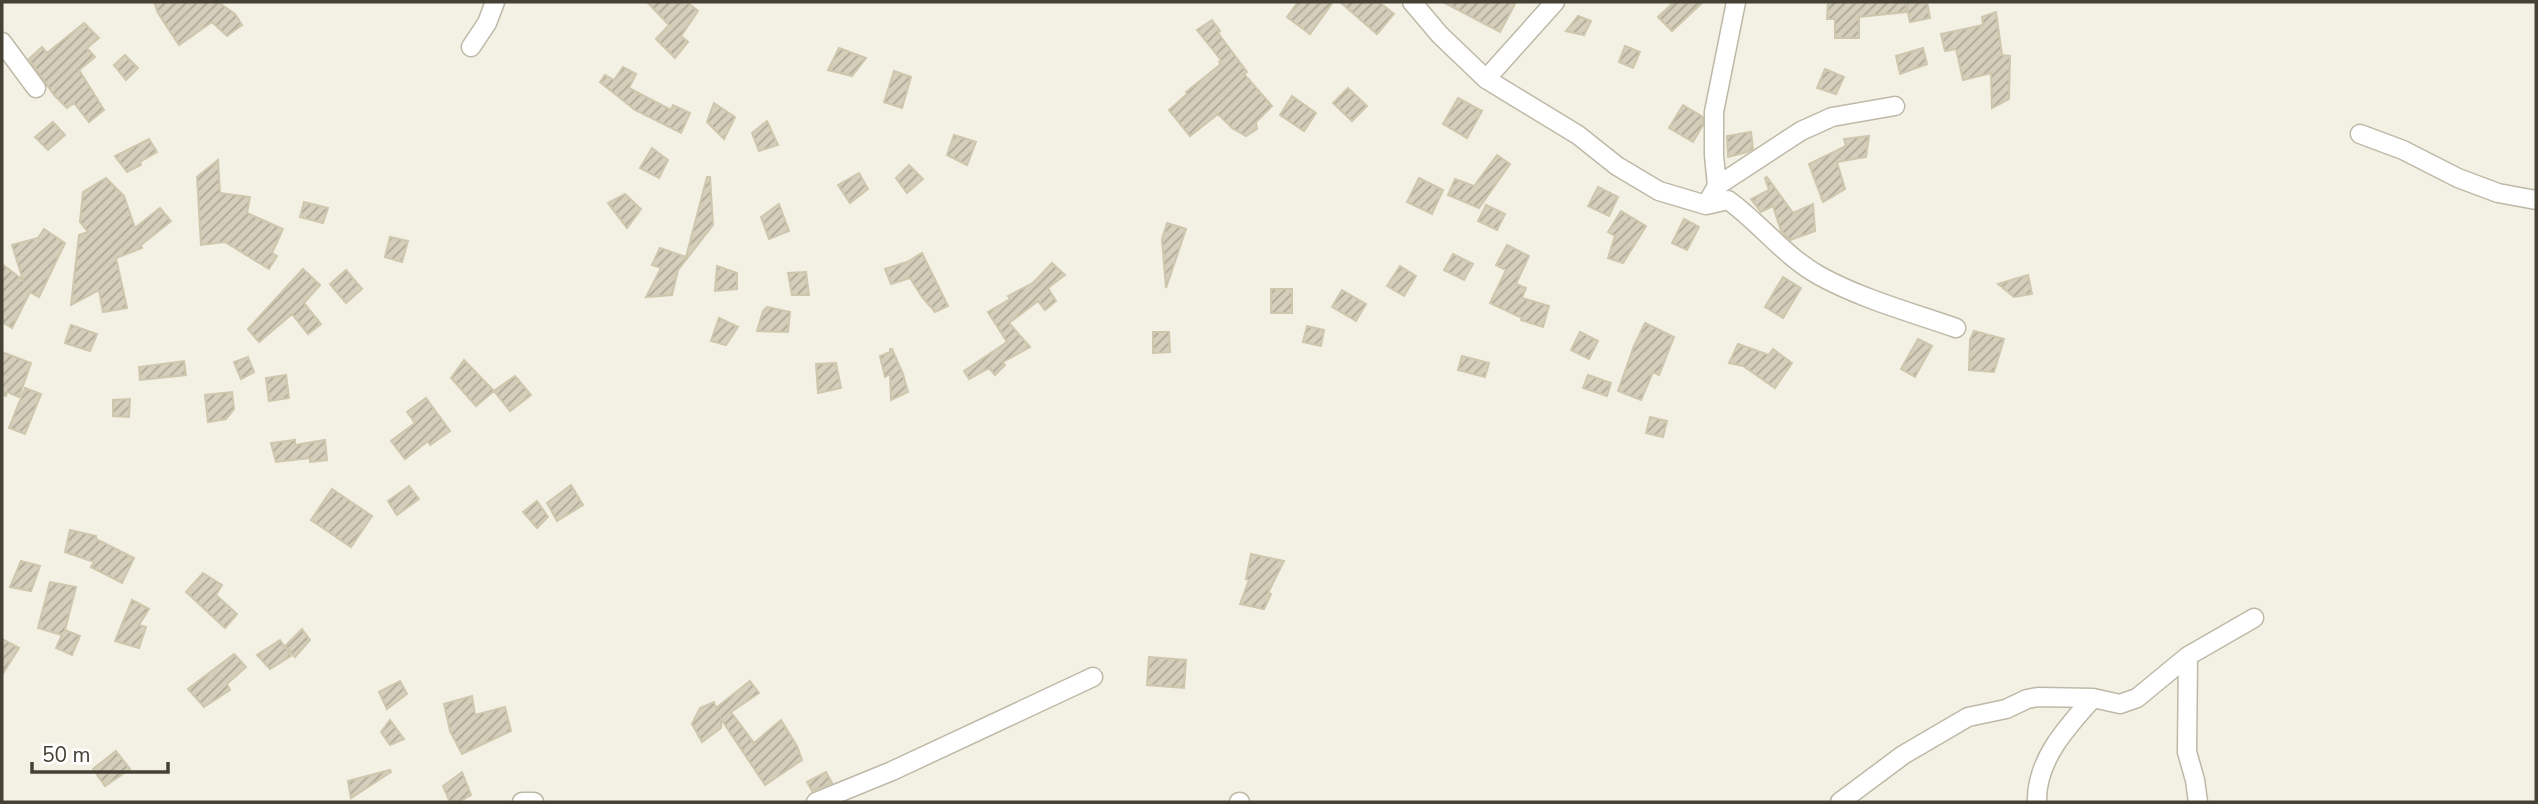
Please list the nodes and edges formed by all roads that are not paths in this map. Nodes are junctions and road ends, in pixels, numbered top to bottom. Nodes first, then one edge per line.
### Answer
1 (495, 2) edge
2 (1412, 2) edge
3 (1555, 2) edge
4 (1736, 2) edge
5 (2, 42) edge
6 (471, 47) dead end
7 (1486, 79) junction
8 (36, 88) dead end
9 (1895, 106) dead end
10 (2360, 134) dead end
11 (1717, 186) junction
12 (2536, 200) edge
13 (1706, 205) junction
14 (1956, 328) dead end
15 (2254, 618) dead end
16 (2188, 656) junction
17 (1093, 677) dead end
18 (2093, 698) junction
19 (522, 802) edge
20 (534, 802) edge
21 (816, 802) edge
22 (1840, 802) edge
23 (2037, 802) edge
24 (2197, 802) edge

1 - 6 street
2 - 7 street
3 - 7 street
4 - 11 street
5 - 8 street
7 - 13 street
9 - 11 street
10 - 12 street
11 - 13 street
13 - 14 street
15 - 16 street
16 - 18 street
16 - 24 street
17 - 21 street
18 - 22 street
18 - 23 street
19 - 20 street

